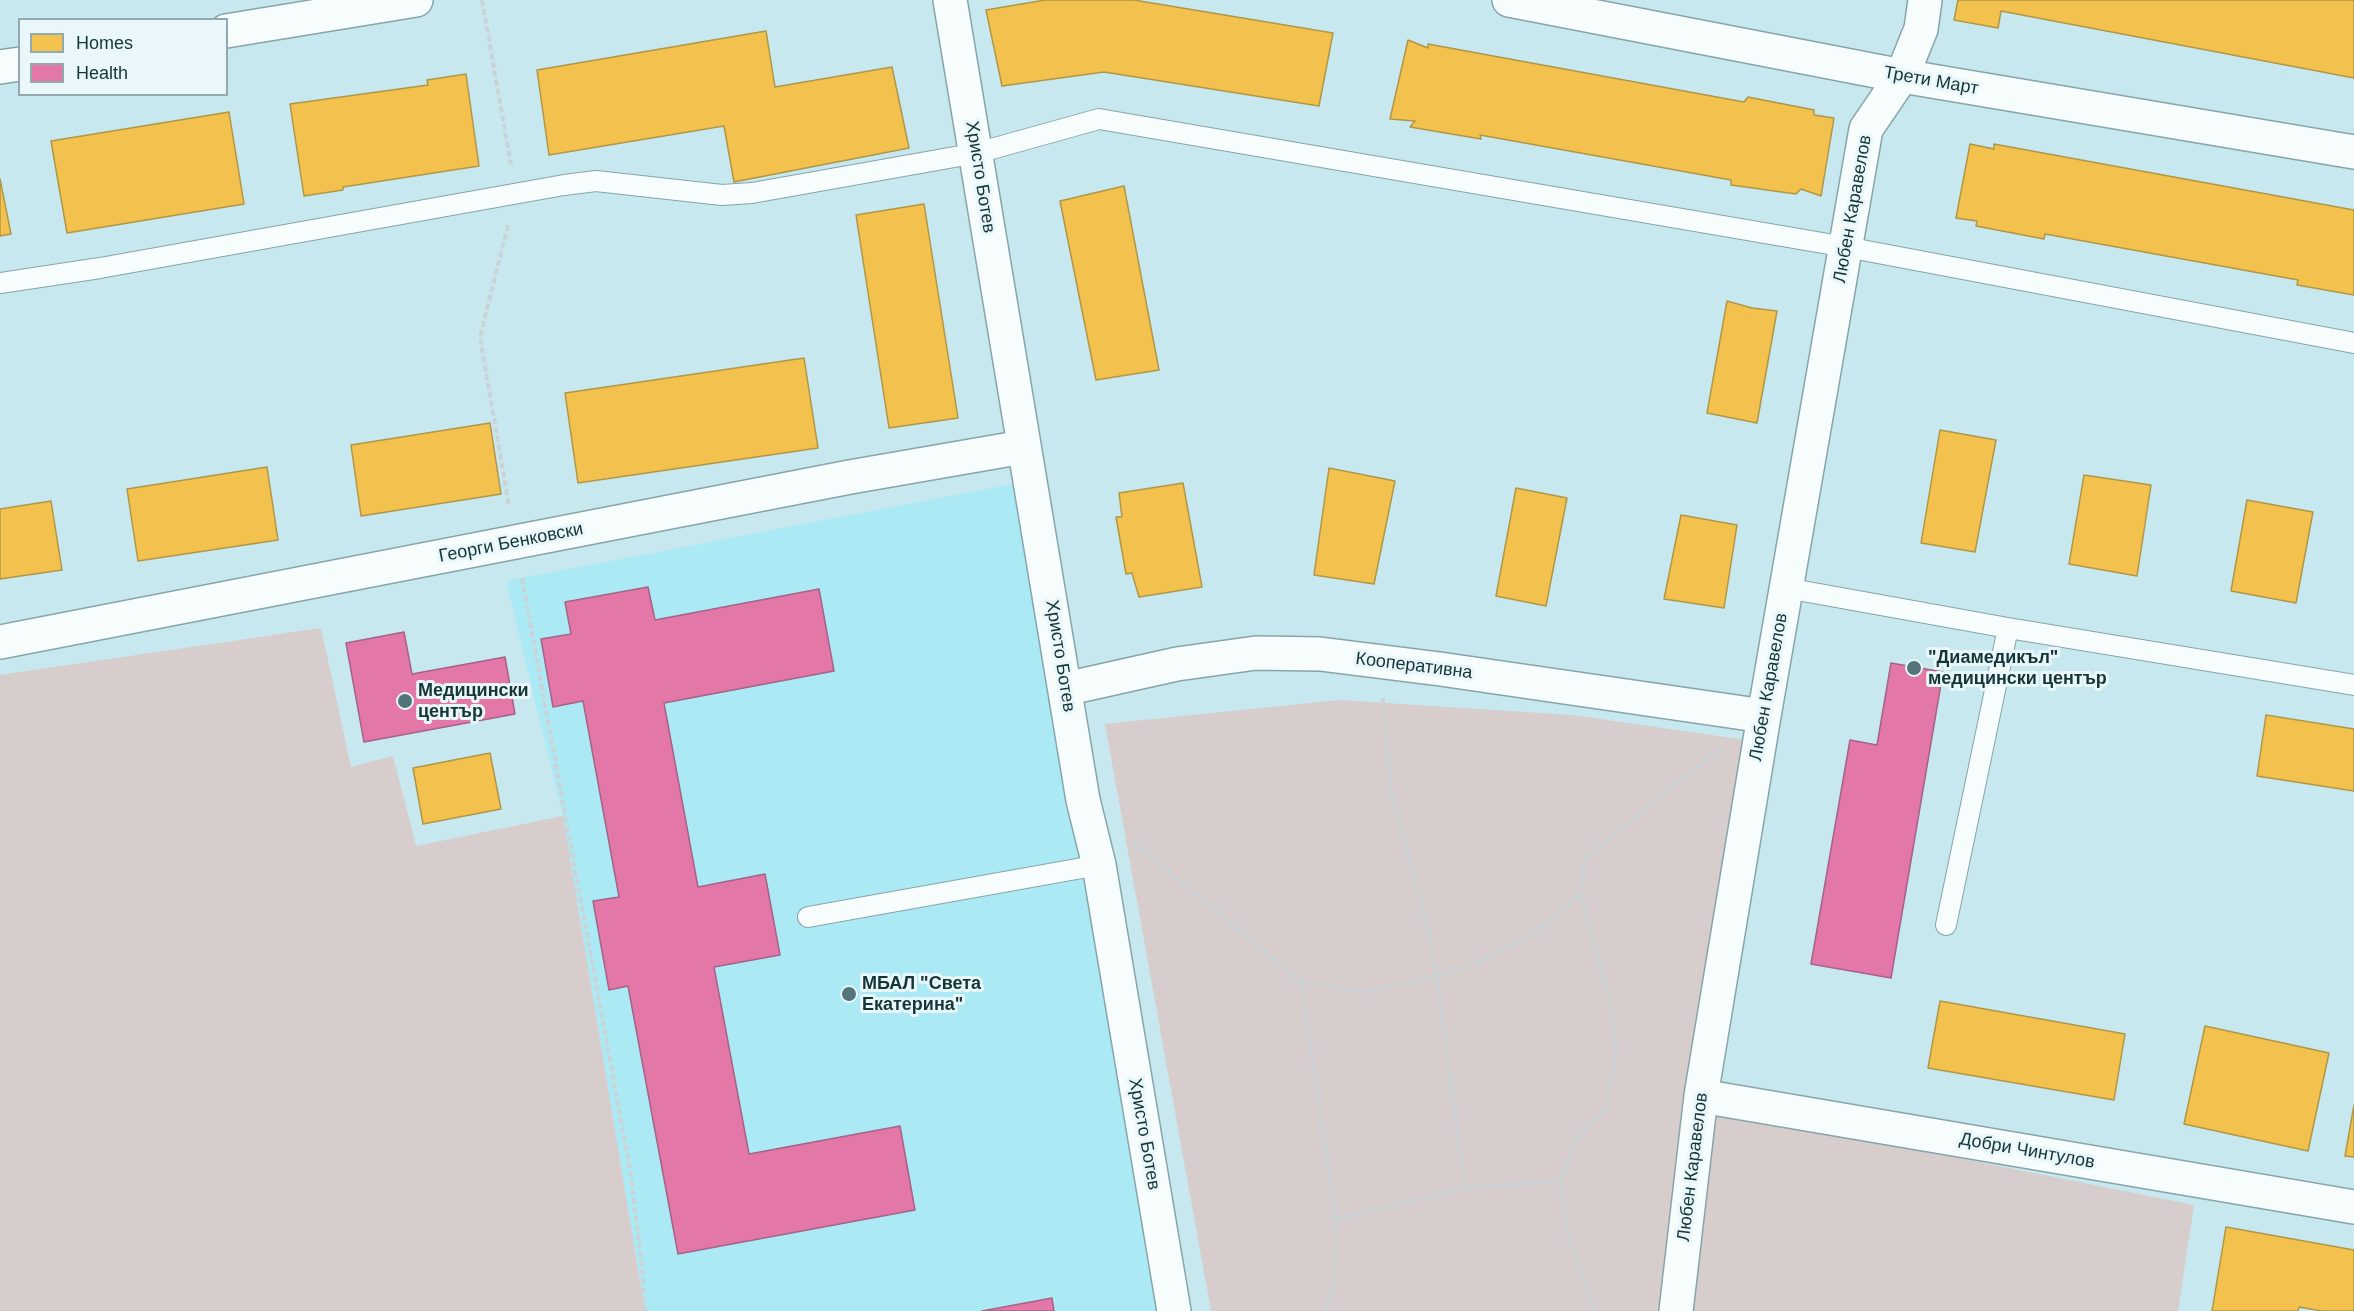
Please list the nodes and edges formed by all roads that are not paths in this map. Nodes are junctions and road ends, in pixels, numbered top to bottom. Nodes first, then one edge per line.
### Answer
1 (416, 0) edge
2 (950, 0) edge
3 (1509, 0) edge
4 (1925, 0) edge
5 (228, 31) edge
6 (18, 64) edge
7 (0, 67) edge
8 (1902, 76) junction
9 (2354, 152) edge
10 (976, 153) junction
11 (1846, 247) junction
12 (0, 283) edge
13 (2354, 343) edge
14 (1023, 447) junction
15 (1786, 588) junction
16 (2008, 628) junction
17 (0, 642) edge
18 (2354, 685) edge
19 (1065, 689) junction
20 (1764, 716) junction
21 (1099, 865) junction
22 (808, 917) dead end
23 (1946, 925) dead end
24 (1701, 1096) junction
25 (2354, 1207) edge
26 (1174, 1311) edge
27 (1676, 1311) edge

1 - 5 street
2 - 10 street, Христо Ботев
3 - 8 street, Трети Март
4 - 8 street, Любен Каравелов
6 - 7 street
8 - 9 street, Трети Март
8 - 11 street, Любен Каравелов
10 - 11 lane
10 - 12 lane
10 - 14 street, Христо Ботев
11 - 13 lane
11 - 15 street, Любен Каравелов
14 - 17 street, Георги Бенковски
14 - 19 street, Христо Ботев
15 - 16 lane
15 - 20 street, Любен Каравелов
16 - 18 lane
16 - 23 lane
19 - 20 street, Кооперативна
19 - 21 street, Христо Ботев
20 - 24 street, Любен Каравелов
21 - 22 lane
21 - 26 street, Христо Ботев
24 - 25 street, Добри Чинтулов
24 - 27 street, Любен Каравелов

